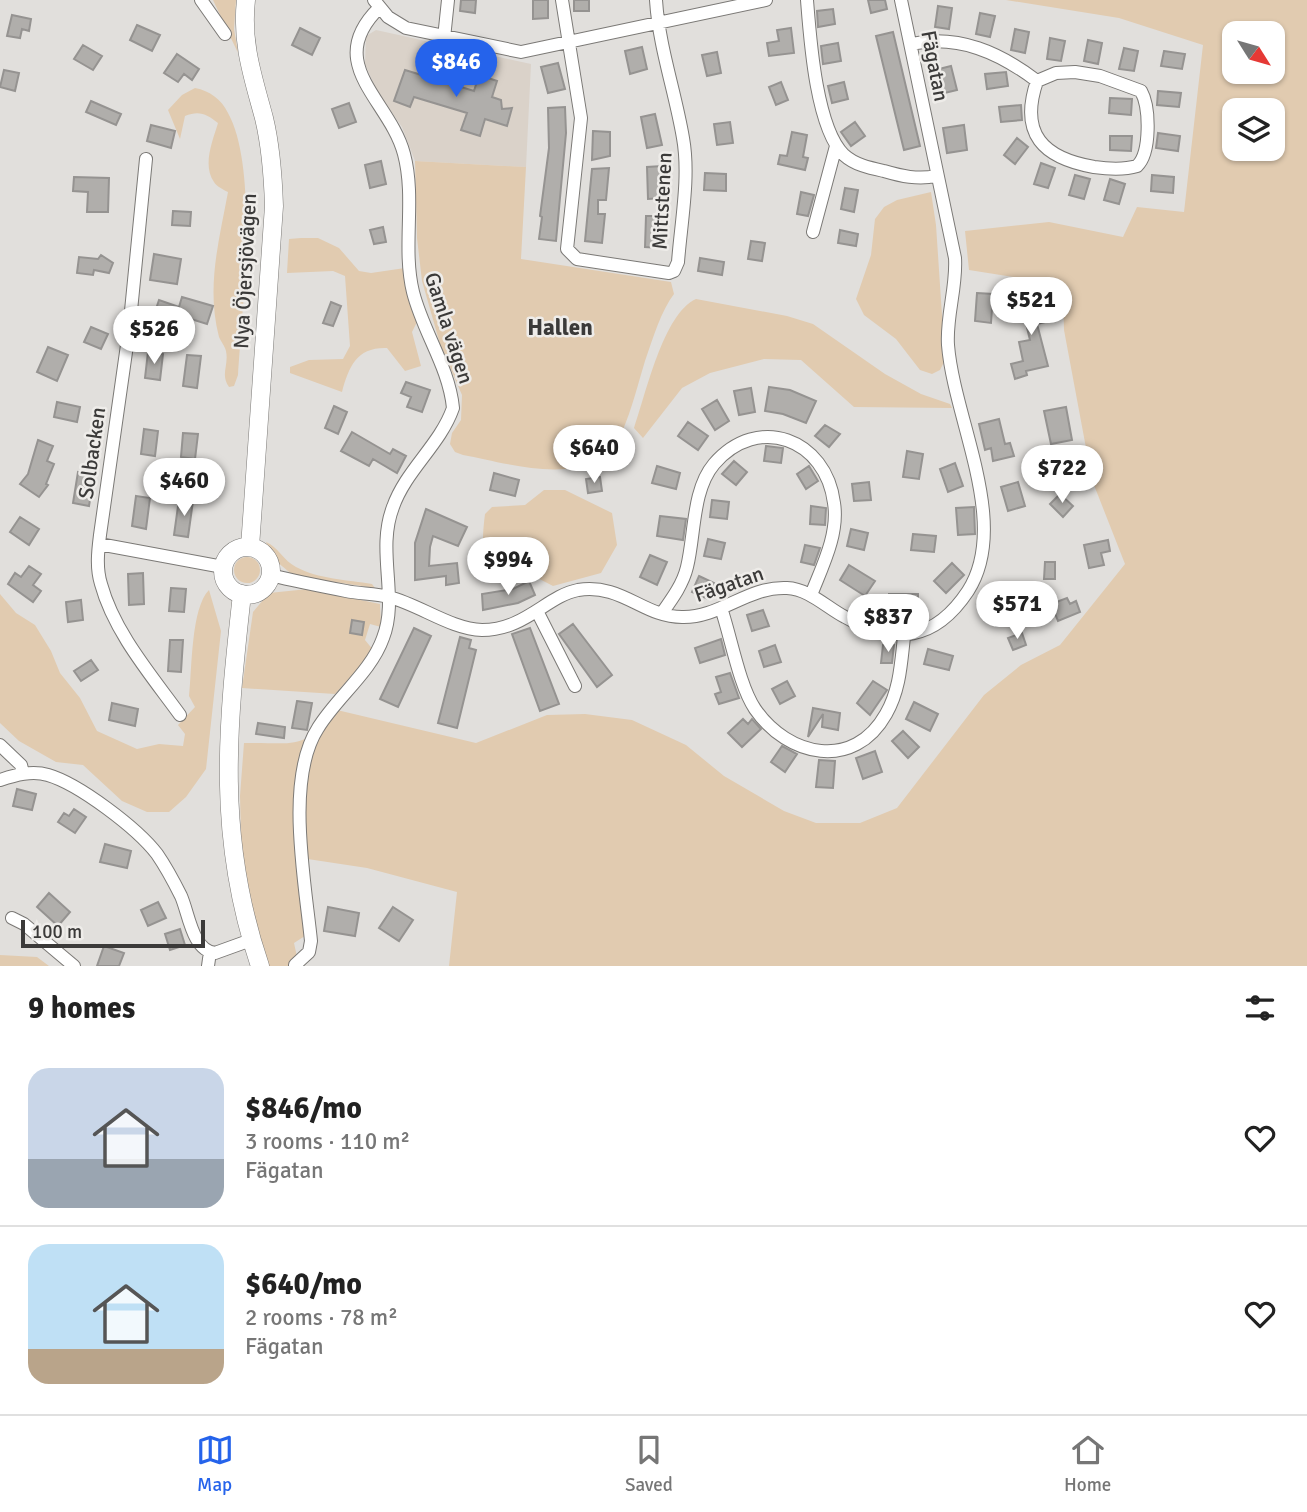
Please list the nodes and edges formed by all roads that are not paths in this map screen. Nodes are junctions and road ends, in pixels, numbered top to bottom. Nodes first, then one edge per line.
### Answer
1 (201, 0) edge
2 (246, 0) edge
3 (448, 0) edge
4 (562, 0) edge
5 (656, 0) edge
6 (766, 0) edge
7 (807, 0) edge
8 (901, 0) edge
9 (377, 4) edge
10 (658, 24) junction
11 (225, 34) dead end
12 (444, 38) junction
13 (569, 43) junction
14 (911, 44) junction
15 (1038, 81) junction
16 (836, 146) junction
17 (146, 159) dead end
18 (936, 176) junction
19 (813, 232) dead end
20 (99, 544) junction
21 (250, 547) junction
22 (223, 567) junction
23 (270, 575) junction
24 (242, 594) junction
25 (811, 595) junction
26 (387, 596) junction
27 (721, 608) junction
28 (538, 613) junction
29 (662, 613) junction
30 (904, 636) junction
31 (575, 686) dead end
32 (180, 715) dead end
33 (0, 745) edge
34 (23, 773) junction
35 (0, 780) edge
36 (12, 918) dead end
37 (251, 940) junction
38 (210, 952) junction
39 (295, 965) edge
40 (74, 966) edge
41 (208, 966) edge
42 (260, 966) edge

1 - 11 street
2 - 21 street, Nya Öjersjövägen
3 - 12 street
4 - 13 street
5 - 10 street
6 - 10 street
7 - 16 street
8 - 14 street, Fägatan
9 - 12 street
9 - 26 street, Gamla vägen
10 - 13 street
10 - 13 street, Mittstenen
12 - 13 street
14 - 15 street
14 - 18 street, Fägatan
15 - 15 street
16 - 18 street
16 - 19 street
17 - 20 street, Solbacken
18 - 30 street, Fägatan
20 - 22 street
20 - 32 street, Solbacken
21 - 22 street
21 - 23 street
22 - 24 street
23 - 24 street
23 - 26 street, Fägatan
24 - 37 street
25 - 27 street, Fägatan
25 - 29 street
25 - 30 street, Fägatan
26 - 28 street, Fägatan
26 - 39 street, Gamla vägen
27 - 29 street, Fägatan
27 - 30 street
28 - 29 street, Fägatan
28 - 31 street
33 - 34 street
34 - 35 street
34 - 38 street
36 - 40 street
37 - 38 street
37 - 42 street
38 - 41 street

